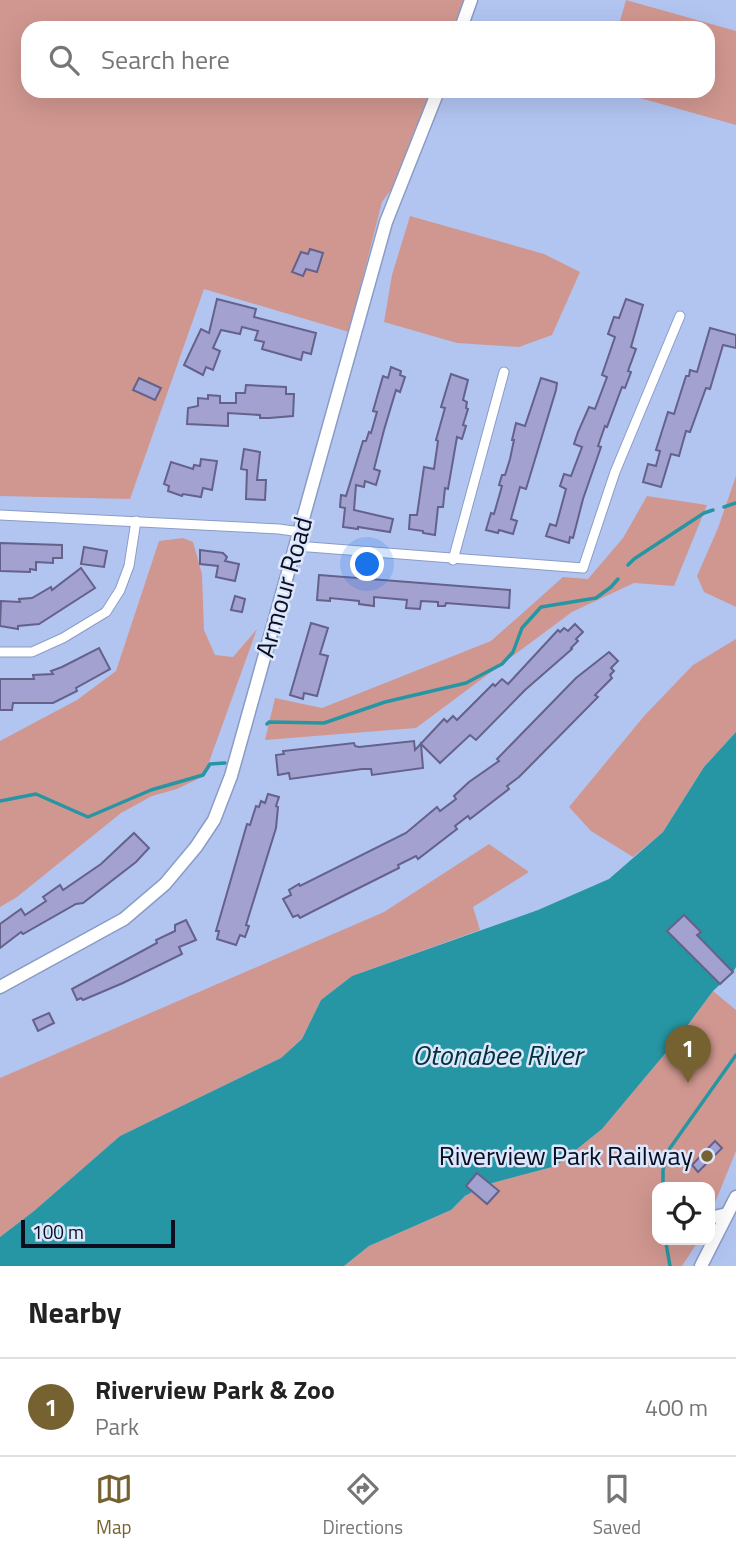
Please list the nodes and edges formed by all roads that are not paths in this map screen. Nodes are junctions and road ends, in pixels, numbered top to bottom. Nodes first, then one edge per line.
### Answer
1 (471, 0) edge
2 (464, 21) edge
3 (435, 98) edge
4 (680, 316) dead end
5 (504, 372) dead end
6 (0, 515) edge
7 (136, 521) junction
8 (300, 532) junction
9 (296, 546) junction
10 (453, 560) junction
11 (0, 652) edge
12 (0, 987) edge
13 (736, 1197) edge
14 (727, 1214) junction
15 (715, 1217) edge
16 (704, 1262) edge

1 - 2 main road
3 - 8 main road, Armour Road
4 - 10 street
5 - 10 street
6 - 7 street
7 - 8 street
7 - 11 street
8 - 9 main road, Armour Road
9 - 10 street
9 - 12 main road, Armour Road
13 - 14 main road
14 - 15 main road
14 - 16 main road

